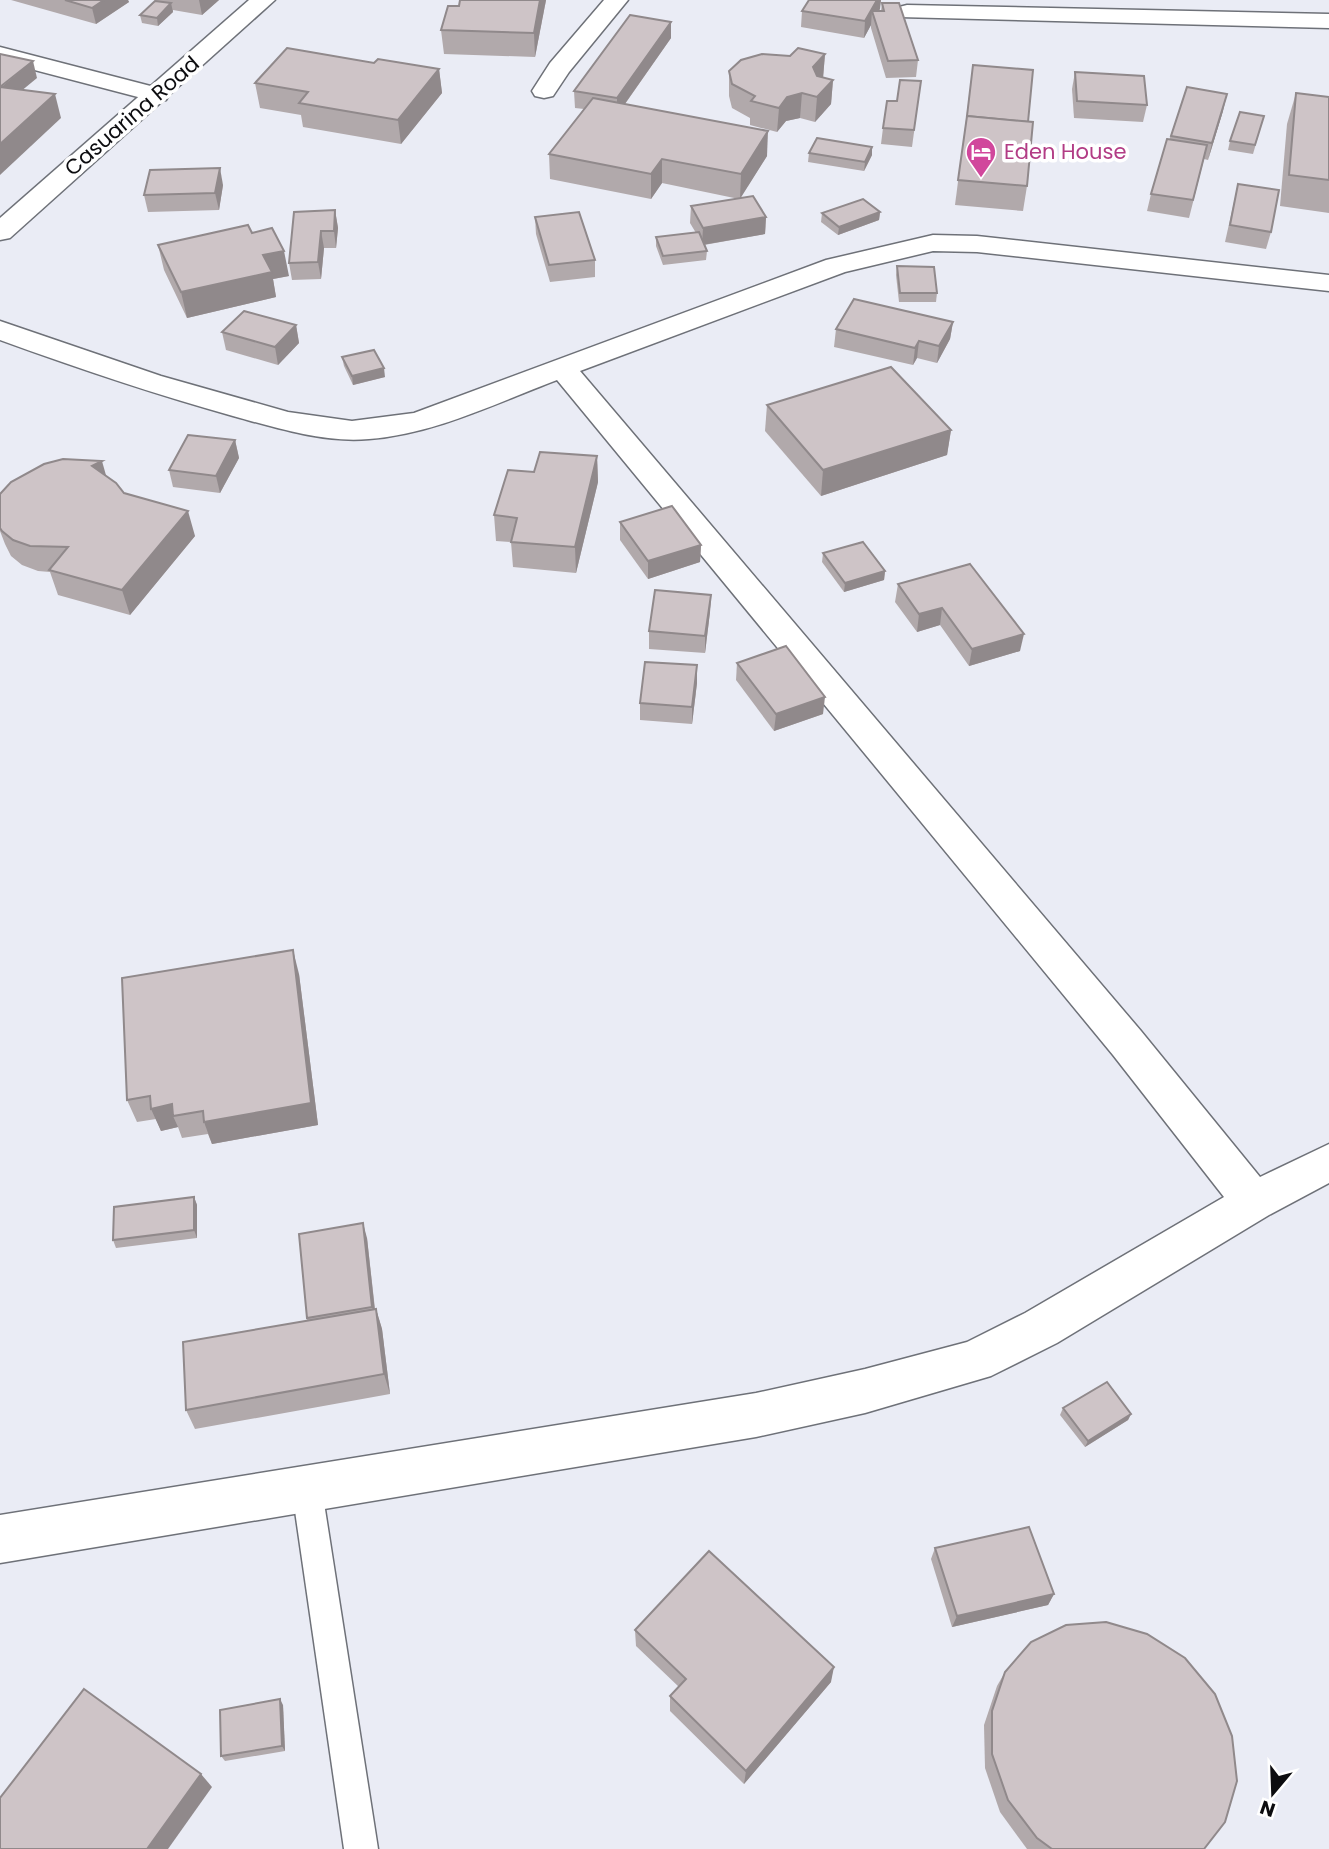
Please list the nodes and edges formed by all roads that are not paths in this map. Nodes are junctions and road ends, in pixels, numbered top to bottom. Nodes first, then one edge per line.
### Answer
1 (263, 0) edge
2 (617, 0) edge
3 (907, 12) dead end
4 (1329, 21) edge
5 (0, 54) edge
6 (544, 91) dead end
7 (157, 95) junction
8 (0, 232) edge
9 (1329, 283) edge
10 (0, 330) edge
11 (561, 367) junction
12 (1329, 1162) edge
13 (1254, 1202) junction
14 (307, 1490) junction
15 (0, 1539) edge
16 (361, 1849) edge

1 - 7 street, Casuarina Road
2 - 6 street
3 - 4 street
5 - 7 street
7 - 8 street, Casuarina Road
9 - 11 street
10 - 11 street
11 - 13 street
12 - 13 street
13 - 14 street
14 - 15 street
14 - 16 lane

